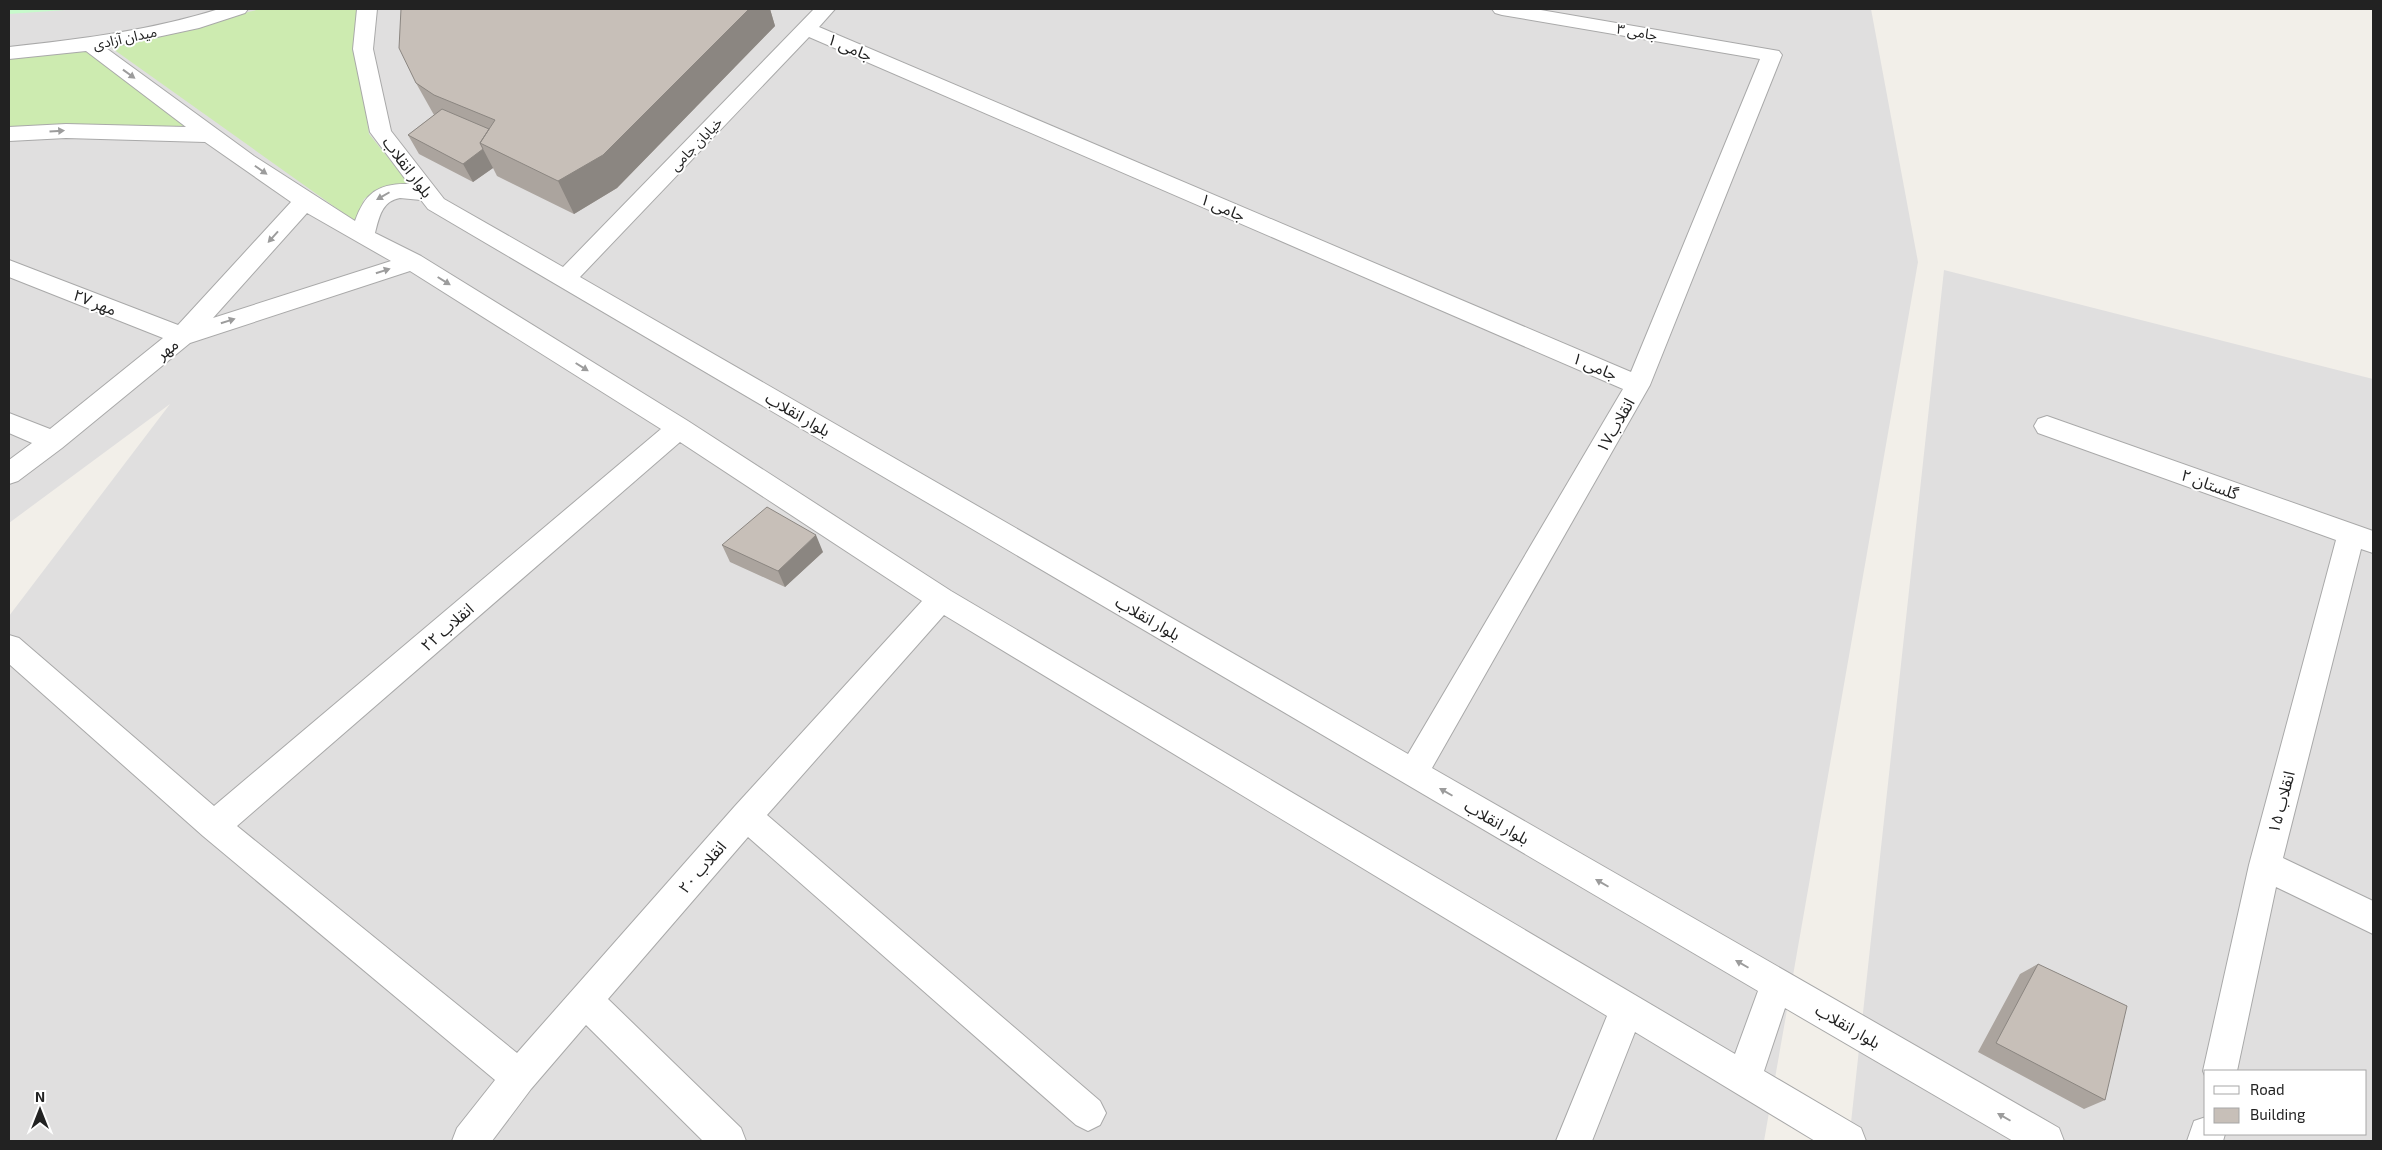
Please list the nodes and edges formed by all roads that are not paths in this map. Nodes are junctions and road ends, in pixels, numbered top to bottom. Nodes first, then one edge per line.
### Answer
1 (238, 9) edge
2 (367, 9) edge
3 (825, 9) edge
4 (1502, 9) edge
5 (808, 29) junction
6 (90, 46) junction
7 (9, 53) edge
8 (1772, 55) joint
9 (9, 134) edge
10 (212, 135) junction
11 (427, 193) junction
12 (306, 201) junction
13 (363, 235) junction
14 (413, 262) junction
15 (9, 268) edge
16 (566, 278) junction
17 (182, 336) junction
18 (1638, 385) junction
19 (9, 422) edge
20 (2047, 426) dead end
21 (679, 428) junction
22 (53, 441) junction
23 (9, 474) edge
24 (2362, 538) edge
25 (941, 599) junction
26 (9, 647) edge
27 (1413, 773) junction
28 (746, 816) junction
29 (214, 826) junction
30 (2265, 866) junction
31 (2373, 918) edge
32 (1777, 984) junction
33 (586, 1001) junction
34 (1626, 1011) junction
35 (2220, 1070) edge
36 (519, 1077) junction
37 (1744, 1078) junction
38 (1088, 1113) dead end
39 (470, 1141) edge
40 (728, 1141) edge
41 (1574, 1141) edge
42 (1848, 1141) edge
43 (2046, 1141) edge

1 - 6 street, میدان آزادی
2 - 11 street, بلوار انقلاب
3 - 5 street, خیابان جامی
4 - 8 street, جامی ۳
5 - 16 street, خیابان جامی
5 - 18 street, جامی ۱
6 - 7 street, میدان آزادی
6 -> 10 street
8 - 18 street, انقلاب۱۷
9 -> 10 street
10 -> 12 street
11 -> 13 street
11 - 16 street, بلوار انقلاب
12 - 13 street
12 -> 17 street, مهر
13 - 14 street
17 -> 14 street
14 -> 21 street
15 - 17 street, مهر ۲۷
16 - 27 street, بلوار انقلاب
17 - 22 street, مهر
18 - 27 street, انقلاب۱۷
19 - 22 street
20 - 24 street, گلستان ۲
21 - 25 street
21 - 29 street, انقلاب ۲۲
22 - 23 street, مهر
24 - 30 street, انقلاب ۱۵
25 - 28 street, انقلاب ۲۰
25 - 34 street
26 - 29 street
32 -> 27 street, بلوار انقلاب
28 - 33 street, انقلاب ۲۰
28 - 38 street
29 - 36 street
30 - 31 street
30 - 35 street, انقلاب ۱۵
32 - 37 street
43 -> 32 street, بلوار انقلاب
33 - 36 street, انقلاب ۲۰
33 - 40 street
34 - 37 street
34 - 41 street
36 - 39 street, انقلاب ۲۰
37 - 42 street

